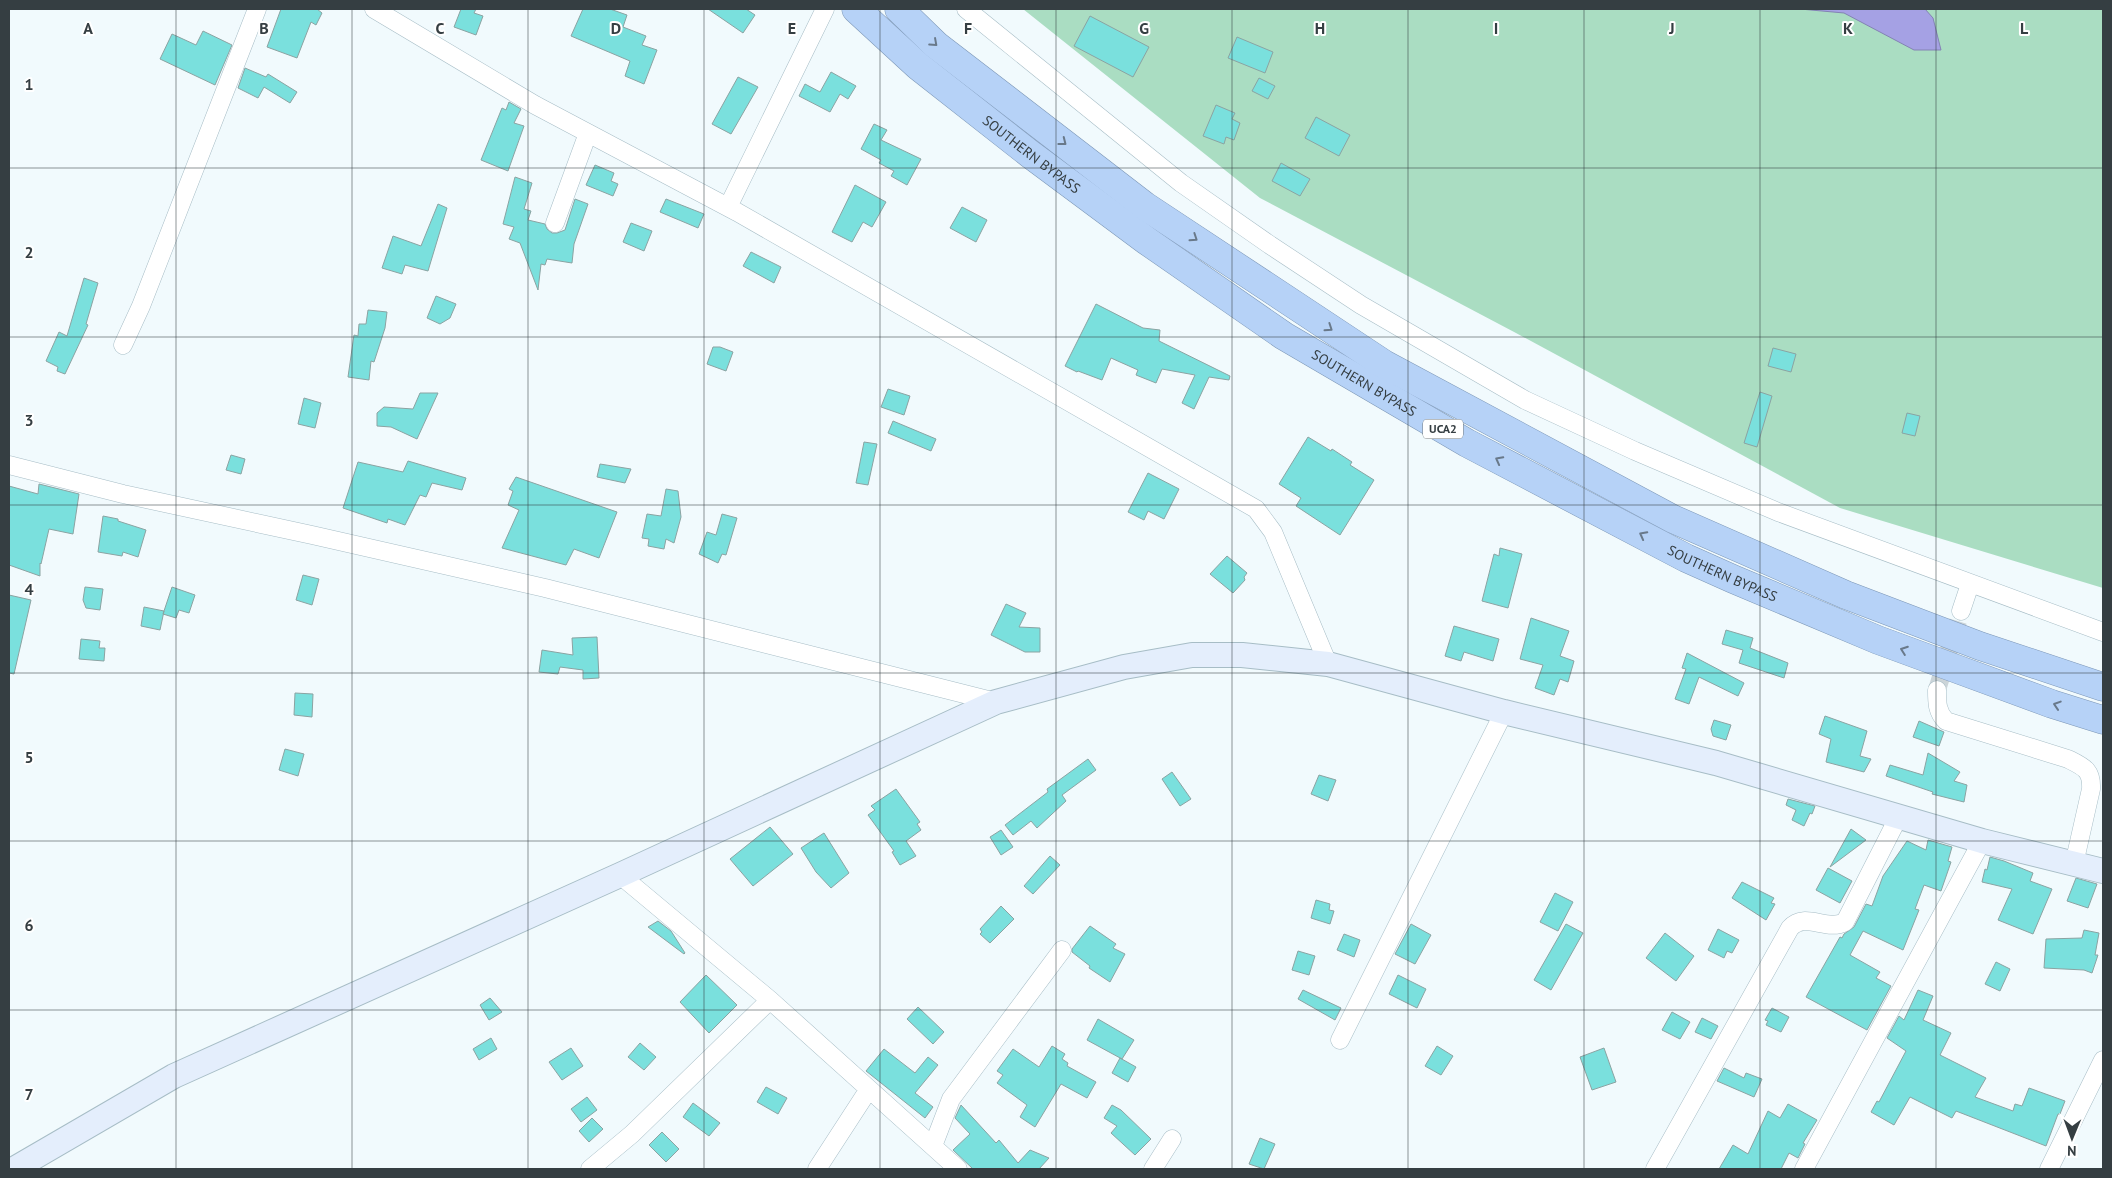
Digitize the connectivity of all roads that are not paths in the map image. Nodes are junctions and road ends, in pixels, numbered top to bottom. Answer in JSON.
{"nodes":[{"id":1,"x":257,"y":9,"type":"edge"},
{"id":2,"x":374,"y":9,"type":"edge"},
{"id":3,"x":825,"y":9,"type":"edge"},
{"id":4,"x":856,"y":9,"type":"edge"},
{"id":5,"x":899,"y":9,"type":"edge"},
{"id":6,"x":966,"y":9,"type":"edge"},
{"id":7,"x":588,"y":133,"type":"junction"},
{"id":8,"x":728,"y":207,"type":"junction"},
{"id":9,"x":555,"y":223,"type":"dead end"},
{"id":10,"x":123,"y":345,"type":"dead end"},
{"id":11,"x":9,"y":465,"type":"edge"},
{"id":12,"x":1970,"y":584,"type":"junction"},
{"id":13,"x":1961,"y":610,"type":"tunnel mouth"},
{"id":14,"x":2103,"y":632,"type":"edge"},
{"id":15,"x":1328,"y":664,"type":"junction"},
{"id":16,"x":2103,"y":687,"type":"edge"},
{"id":17,"x":1937,"y":690,"type":"tunnel mouth"},
{"id":18,"x":996,"y":702,"type":"junction"},
{"id":19,"x":1504,"y":712,"type":"junction"},
{"id":20,"x":2103,"y":720,"type":"edge"},
{"id":21,"x":1899,"y":816,"type":"junction"},
{"id":22,"x":1982,"y":841,"type":"junction"},
{"id":23,"x":2074,"y":864,"type":"junction"},
{"id":24,"x":2103,"y":871,"type":"edge"},
{"id":25,"x":620,"y":875,"type":"junction"},
{"id":26,"x":1062,"y":950,"type":"dead end"},
{"id":27,"x":770,"y":1000,"type":"junction"},
{"id":28,"x":1340,"y":1040,"type":"dead end"},
{"id":29,"x":2103,"y":1060,"type":"edge"},
{"id":30,"x":869,"y":1089,"type":"junction"},
{"id":31,"x":1172,"y":1139,"type":"dead end"},
{"id":32,"x":933,"y":1146,"type":"junction"},
{"id":33,"x":11,"y":1169,"type":"edge"},
{"id":34,"x":590,"y":1169,"type":"edge"},
{"id":35,"x":817,"y":1169,"type":"edge"},
{"id":36,"x":958,"y":1169,"type":"edge"},
{"id":37,"x":1153,"y":1169,"type":"edge"},
{"id":38,"x":1655,"y":1169,"type":"edge"},
{"id":39,"x":1804,"y":1169,"type":"edge"},
{"id":40,"x":2049,"y":1169,"type":"edge"}],
"edges":[{"from":1,"to":10,"type":"street"},
{"from":2,"to":7,"type":"street"},
{"from":3,"to":8,"type":"street"},
{"from":20,"to":4,"type":"highway","name":"SOUTHERN BYPASS","number":"UCA2","one_way":true},
{"from":5,"to":16,"type":"highway","name":"SOUTHERN BYPASS","number":"UCA2","one_way":true},
{"from":6,"to":12,"type":"street"},
{"from":7,"to":8,"type":"street"},
{"from":7,"to":9,"type":"street"},
{"from":8,"to":15,"type":"street"},
{"from":11,"to":18,"type":"street"},
{"from":12,"to":13,"type":"street"},
{"from":12,"to":14,"type":"street"},
{"from":15,"to":18,"type":"main road"},
{"from":15,"to":19,"type":"main road"},
{"from":17,"to":23,"type":"street"},
{"from":18,"to":25,"type":"main road"},
{"from":19,"to":21,"type":"main road"},
{"from":19,"to":28,"type":"street"},
{"from":21,"to":22,"type":"main road"},
{"from":21,"to":38,"type":"street"},
{"from":22,"to":23,"type":"main road"},
{"from":22,"to":39,"type":"street"},
{"from":23,"to":24,"type":"main road"},
{"from":25,"to":27,"type":"street"},
{"from":25,"to":33,"type":"main road"},
{"from":26,"to":32,"type":"street"},
{"from":27,"to":30,"type":"street"},
{"from":27,"to":34,"type":"street"},
{"from":29,"to":40,"type":"street"},
{"from":30,"to":32,"type":"street"},
{"from":30,"to":35,"type":"street"},
{"from":31,"to":37,"type":"street"},
{"from":32,"to":36,"type":"street"}]}
